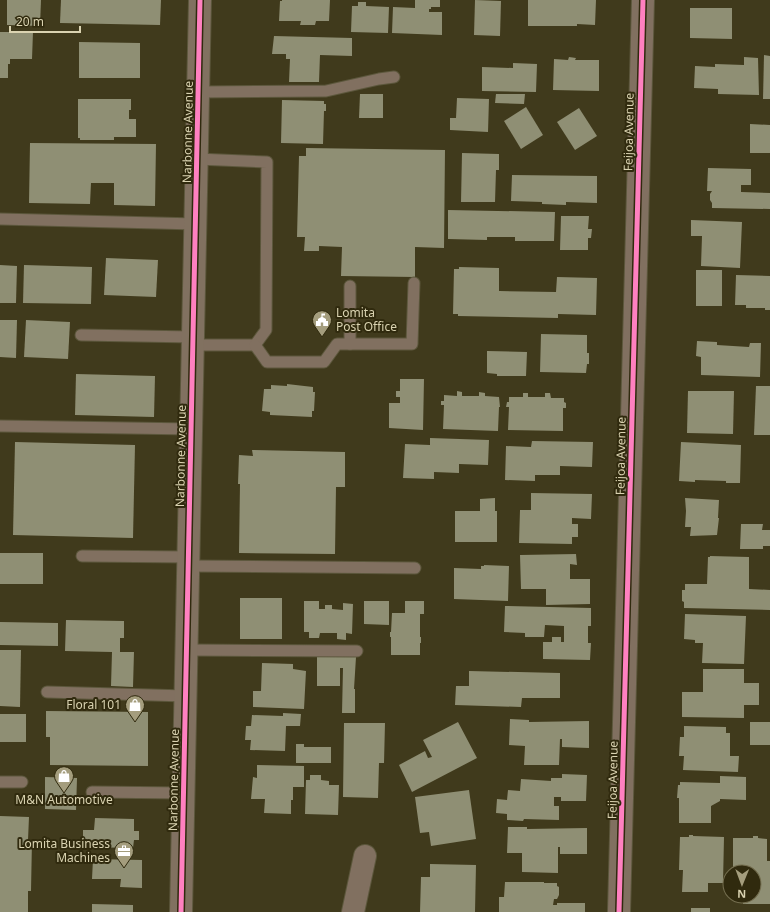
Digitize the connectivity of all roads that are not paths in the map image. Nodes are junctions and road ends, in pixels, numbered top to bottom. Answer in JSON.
{"nodes":[{"id":1,"x":200,"y":0,"type":"edge"},
{"id":2,"x":643,"y":0,"type":"edge"},
{"id":3,"x":394,"y":77,"type":"dead end"},
{"id":4,"x":198,"y":92,"type":"junction"},
{"id":5,"x":197,"y":159,"type":"junction"},
{"id":6,"x":0,"y":219,"type":"edge"},
{"id":7,"x":196,"y":224,"type":"junction"},
{"id":8,"x":414,"y":283,"type":"dead end"},
{"id":9,"x":350,"y":286,"type":"dead end"},
{"id":10,"x":80,"y":335,"type":"dead end"},
{"id":11,"x":193,"y":341,"type":"junction"},
{"id":12,"x":350,"y":344,"type":"junction"},
{"id":13,"x":255,"y":345,"type":"junction"},
{"id":14,"x":0,"y":426,"type":"edge"},
{"id":15,"x":192,"y":429,"type":"junction"},
{"id":16,"x":82,"y":556,"type":"dead end"},
{"id":17,"x":189,"y":561,"type":"junction"},
{"id":18,"x":415,"y":568,"type":"dead end"},
{"id":19,"x":187,"y":650,"type":"junction"},
{"id":20,"x":357,"y":651,"type":"dead end"},
{"id":21,"x":47,"y":692,"type":"dead end"},
{"id":22,"x":186,"y":696,"type":"junction"},
{"id":23,"x":0,"y":782,"type":"edge"},
{"id":24,"x":22,"y":782,"type":"dead end"},
{"id":25,"x":92,"y":792,"type":"dead end"},
{"id":26,"x":184,"y":793,"type":"junction"},
{"id":27,"x":365,"y":856,"type":"dead end"},
{"id":28,"x":181,"y":912,"type":"edge"},
{"id":29,"x":353,"y":912,"type":"edge"},
{"id":30,"x":619,"y":912,"type":"edge"}],
"edges":[{"from":1,"to":4,"type":"main road","name":"Narbonne Avenue"},
{"from":2,"to":30,"type":"street","name":"Feijoa Avenue"},
{"from":3,"to":4,"type":"lane"},
{"from":4,"to":5,"type":"main road","name":"Narbonne Avenue"},
{"from":5,"to":7,"type":"main road","name":"Narbonne Avenue"},
{"from":5,"to":13,"type":"lane"},
{"from":6,"to":7,"type":"lane"},
{"from":7,"to":11,"type":"main road","name":"Narbonne Avenue"},
{"from":8,"to":12,"type":"lane"},
{"from":9,"to":12,"type":"lane"},
{"from":10,"to":11,"type":"lane"},
{"from":11,"to":13,"type":"lane"},
{"from":11,"to":15,"type":"main road","name":"Narbonne Avenue"},
{"from":12,"to":13,"type":"lane"},
{"from":14,"to":15,"type":"lane"},
{"from":15,"to":17,"type":"main road","name":"Narbonne Avenue"},
{"from":16,"to":17,"type":"lane"},
{"from":17,"to":18,"type":"lane"},
{"from":17,"to":19,"type":"main road","name":"Narbonne Avenue"},
{"from":19,"to":20,"type":"lane"},
{"from":19,"to":22,"type":"main road","name":"Narbonne Avenue"},
{"from":21,"to":22,"type":"lane"},
{"from":22,"to":26,"type":"main road","name":"Narbonne Avenue"},
{"from":23,"to":24,"type":"lane"},
{"from":25,"to":26,"type":"lane"},
{"from":26,"to":28,"type":"main road","name":"Narbonne Avenue"},
{"from":27,"to":29,"type":"street"}]}
